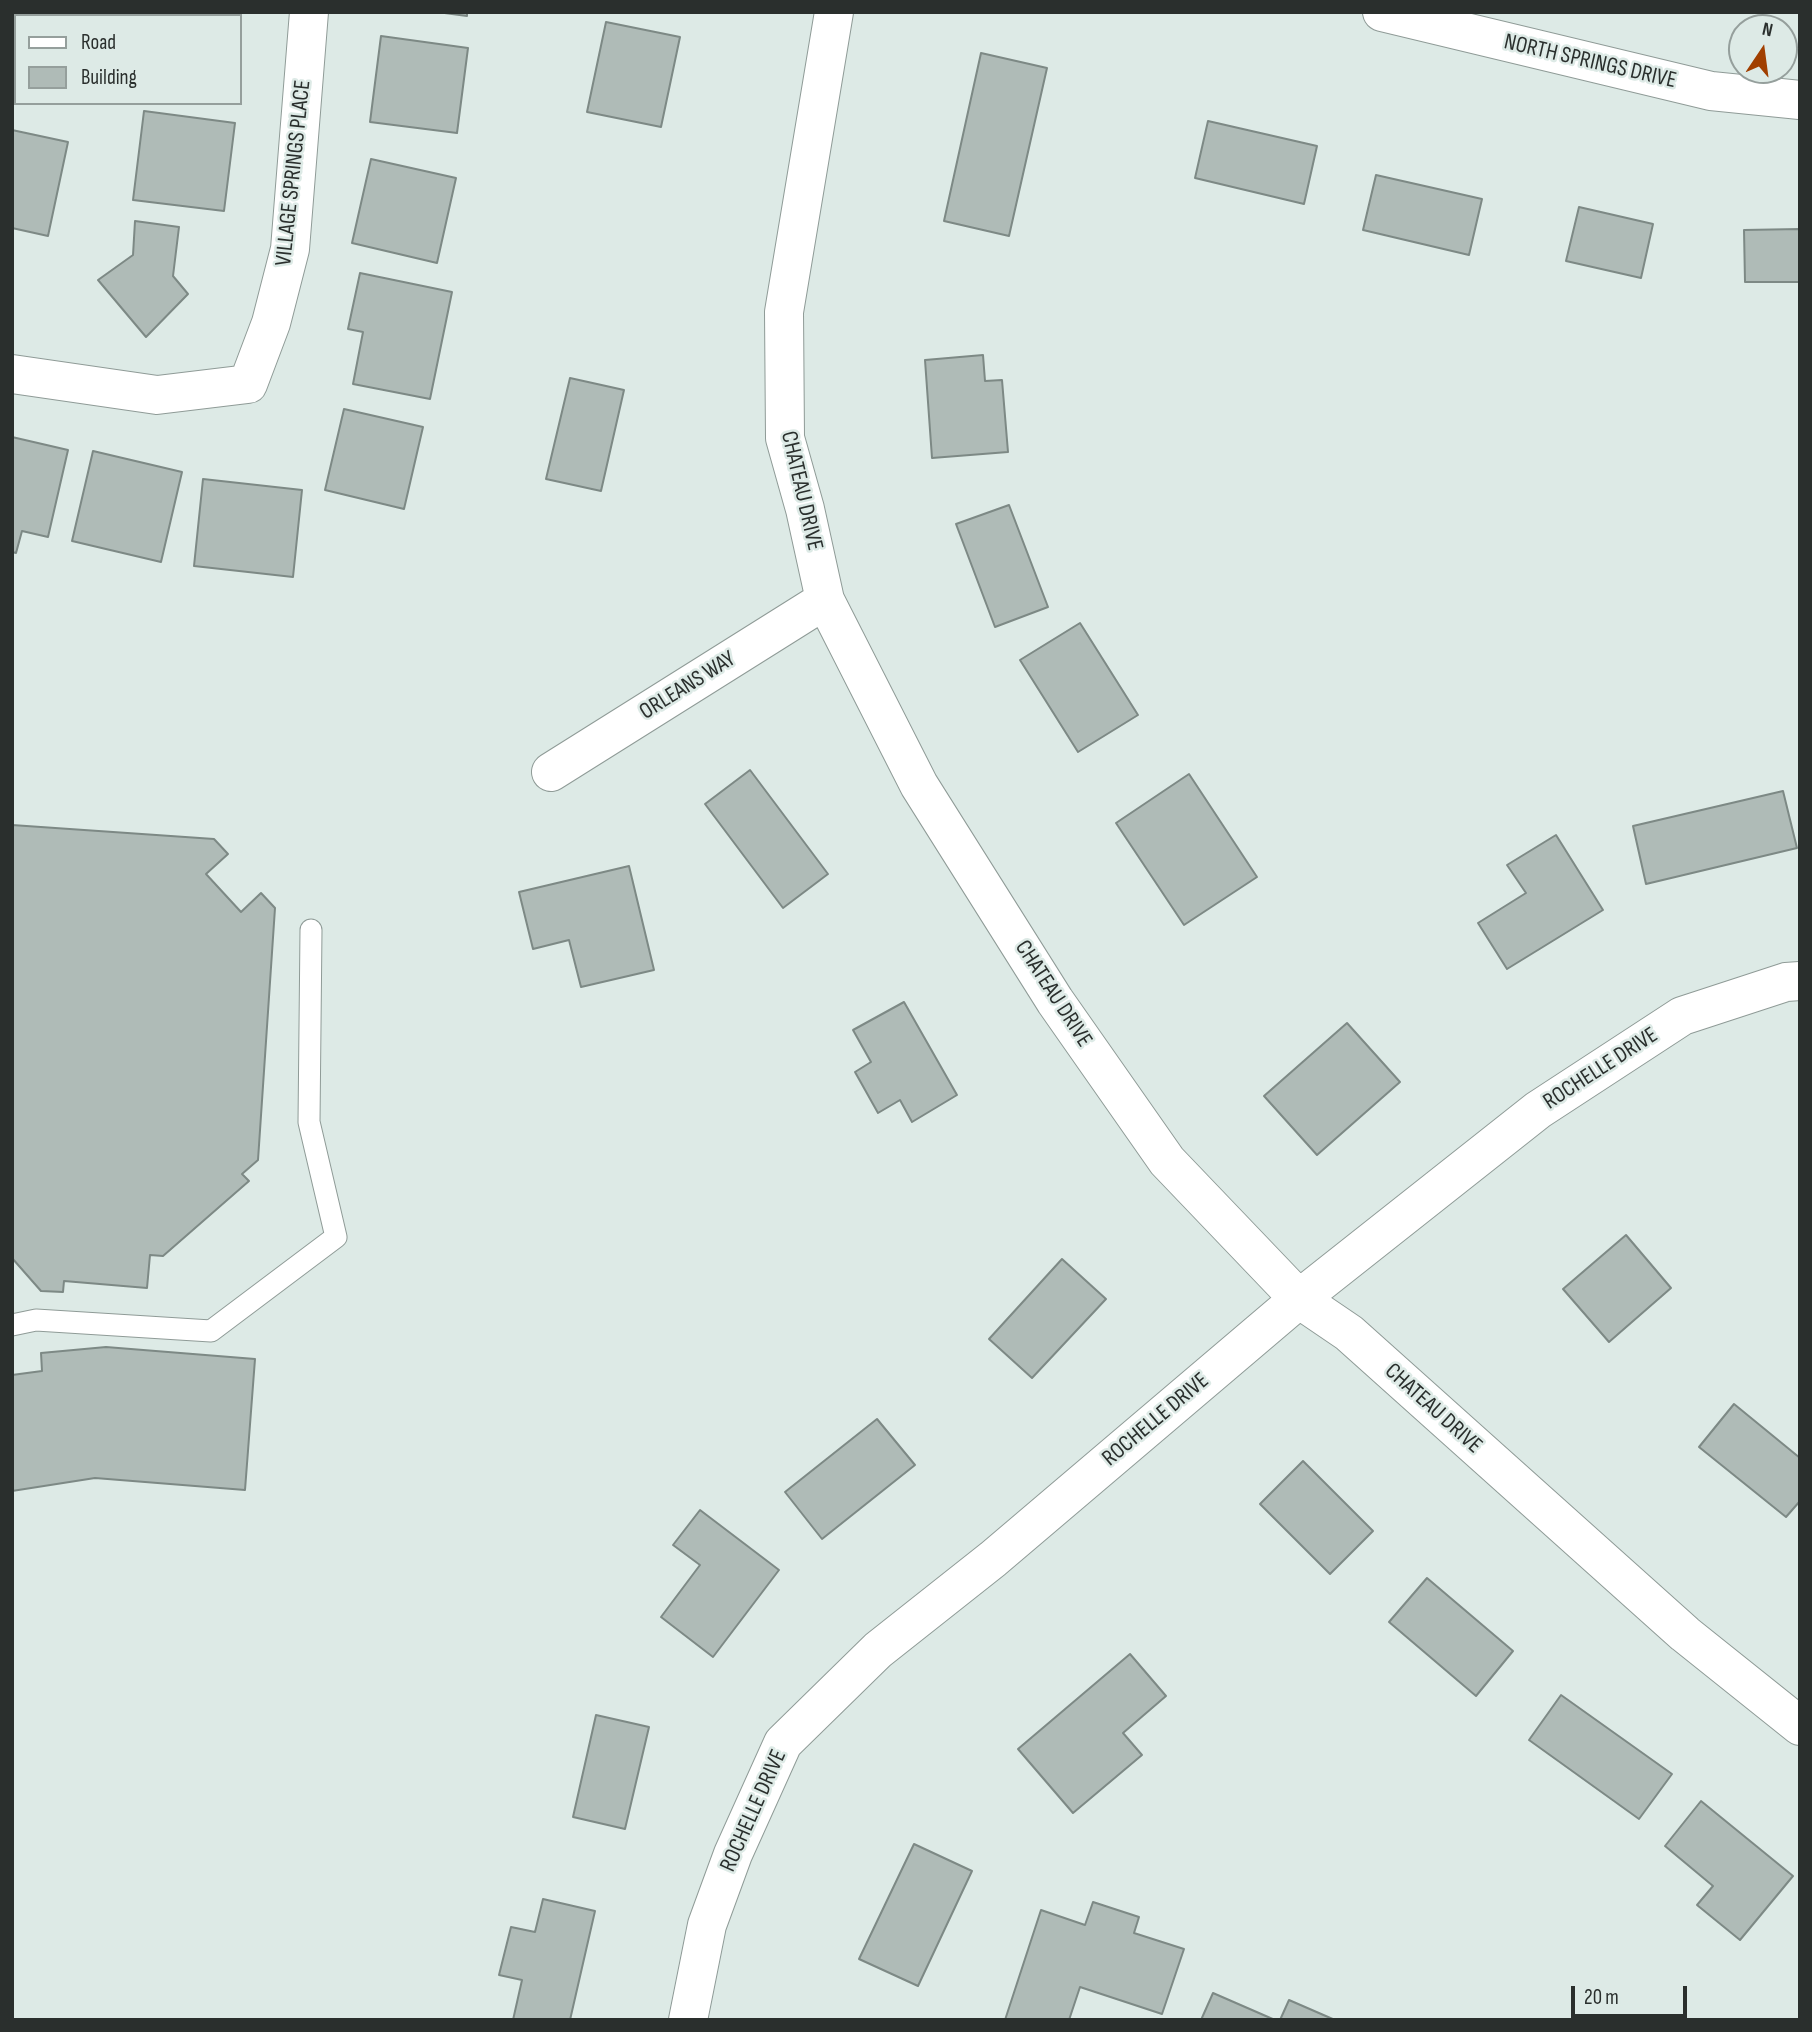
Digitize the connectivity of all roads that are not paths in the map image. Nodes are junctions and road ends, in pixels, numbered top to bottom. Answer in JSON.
{"nodes":[{"id":1,"x":309,"y":12,"type":"edge"},
{"id":2,"x":834,"y":12,"type":"edge"},
{"id":3,"x":1382,"y":12,"type":"edge"},
{"id":4,"x":1800,"y":100,"type":"edge"},
{"id":5,"x":12,"y":373,"type":"edge"},
{"id":6,"x":825,"y":600,"type":"junction"},
{"id":7,"x":551,"y":772,"type":"dead end"},
{"id":8,"x":311,"y":930,"type":"dead end"},
{"id":9,"x":1800,"y":981,"type":"edge"},
{"id":10,"x":1299,"y":1299,"type":"junction"},
{"id":11,"x":12,"y":1325,"type":"edge"},
{"id":12,"x":1800,"y":1726,"type":"edge"},
{"id":13,"x":688,"y":2020,"type":"edge"}],
"edges":[{"from":1,"to":5,"type":"street","name":"VILLAGE SPRINGS PLACE"},
{"from":2,"to":6,"type":"street","name":"CHATEAU DRIVE"},
{"from":3,"to":4,"type":"street","name":"NORTH SPRINGS DRIVE"},
{"from":6,"to":7,"type":"street","name":"ORLEANS WAY"},
{"from":6,"to":10,"type":"street","name":"CHATEAU DRIVE"},
{"from":8,"to":11,"type":"lane"},
{"from":9,"to":10,"type":"street","name":"ROCHELLE DRIVE"},
{"from":10,"to":12,"type":"street","name":"CHATEAU DRIVE"},
{"from":10,"to":13,"type":"street","name":"ROCHELLE DRIVE"}]}
